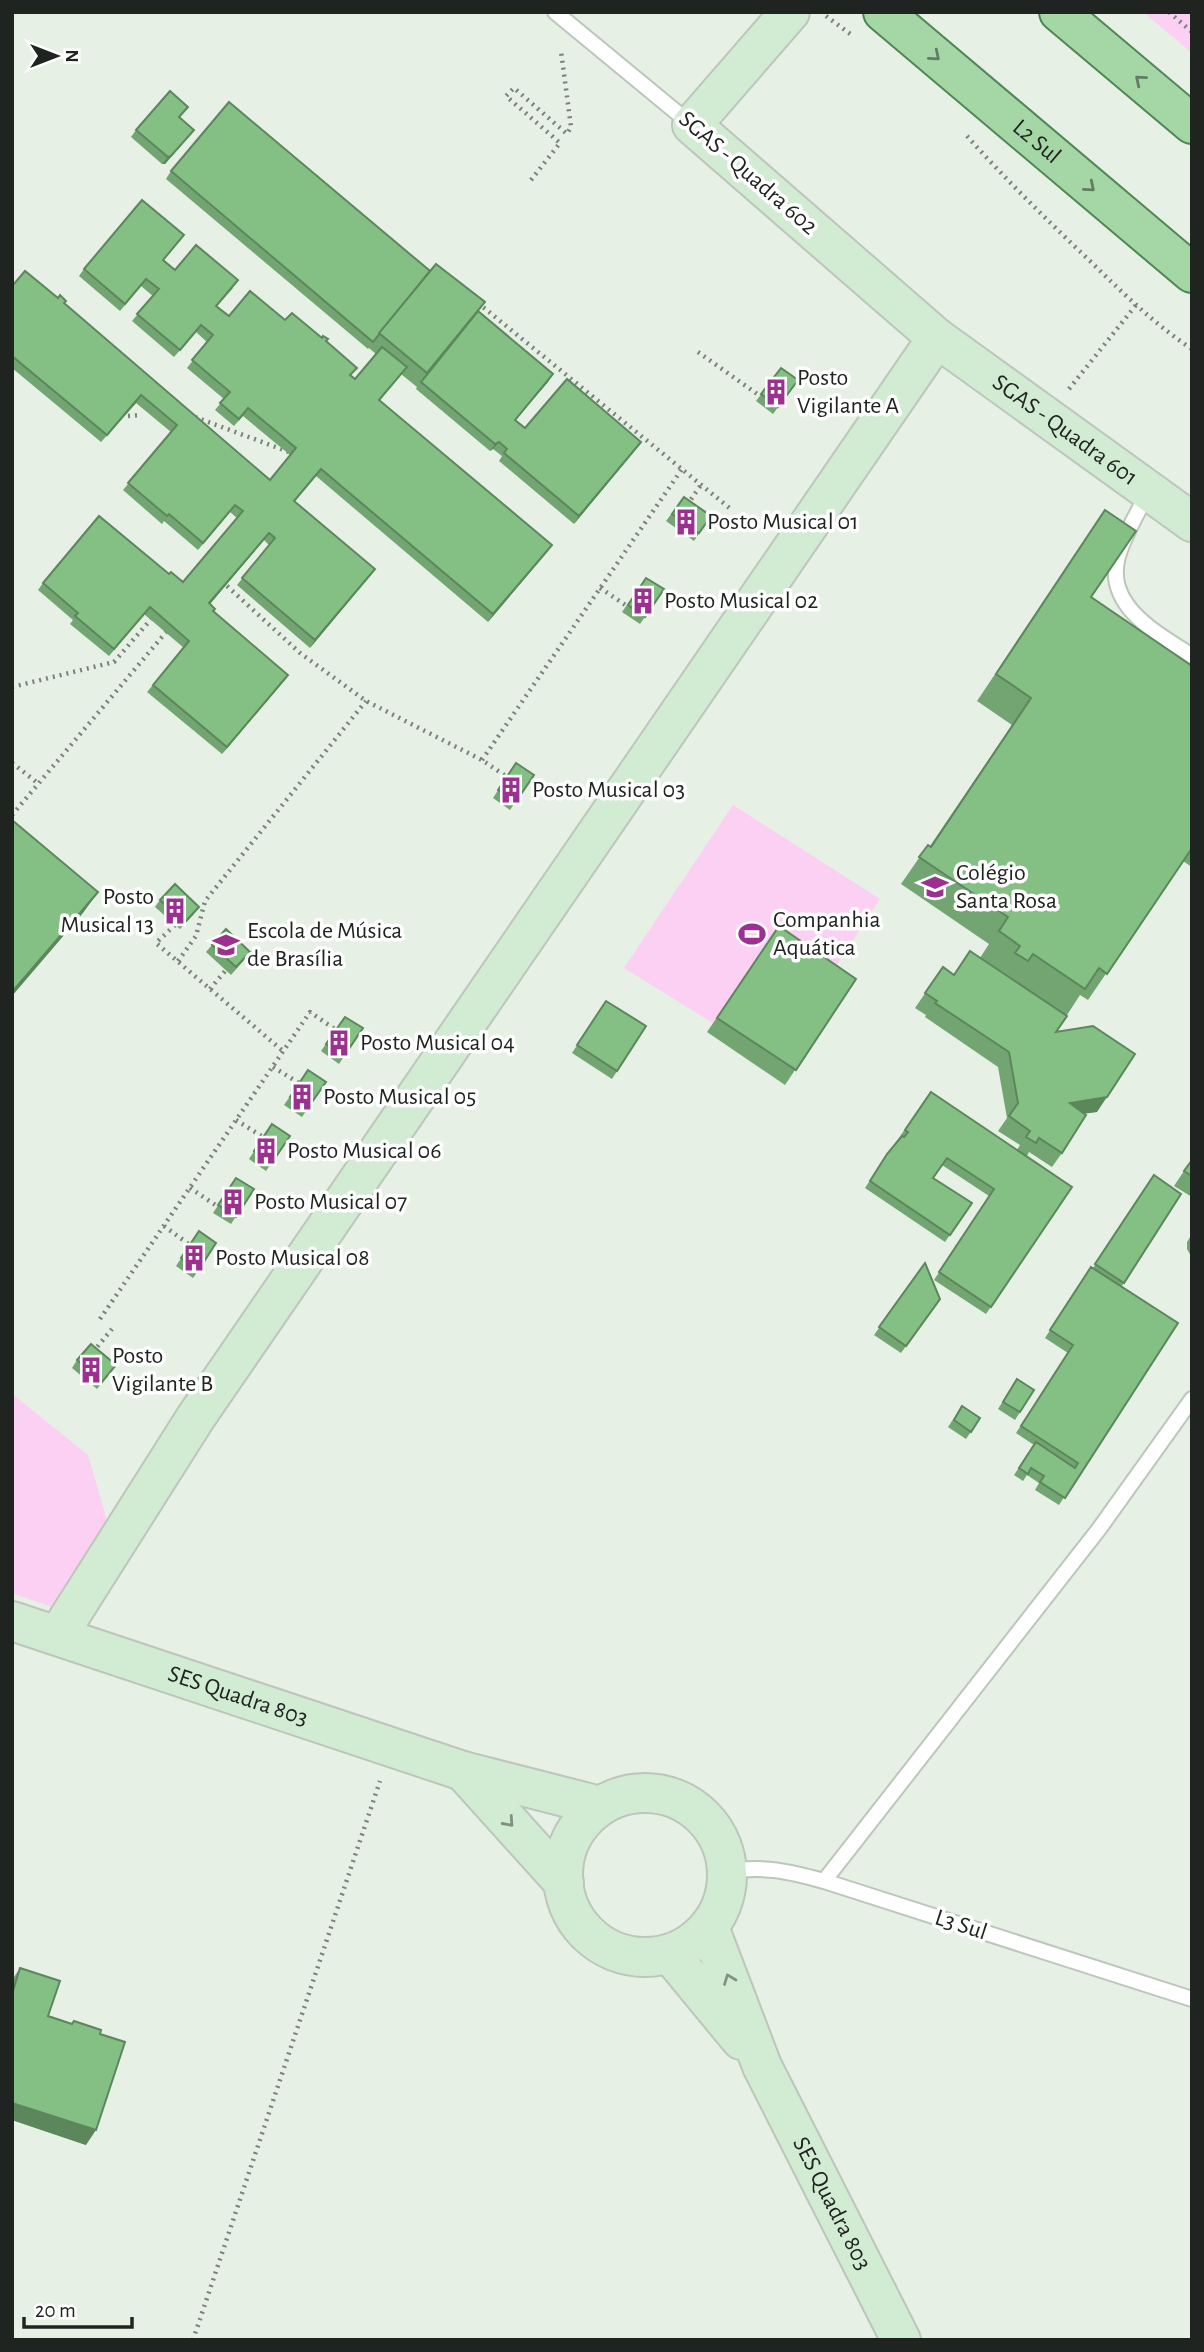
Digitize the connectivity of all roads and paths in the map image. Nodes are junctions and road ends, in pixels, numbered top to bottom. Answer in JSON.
{"nodes":[{"id":1,"x":789,"y":12,"type":"edge"},
{"id":2,"x":820,"y":12,"type":"edge"},
{"id":3,"x":1059,"y":12,"type":"edge"},
{"id":4,"x":1169,"y":12,"type":"edge"},
{"id":5,"x":556,"y":13,"type":"edge"},
{"id":6,"x":872,"y":27,"type":"edge"},
{"id":7,"x":1192,"y":32,"type":"edge"},
{"id":8,"x":1192,"y":124,"type":"edge"},
{"id":9,"x":692,"y":125,"type":"junction"},
{"id":10,"x":966,"y":135,"type":"dead end"},
{"id":11,"x":531,"y":180,"type":"dead end"},
{"id":12,"x":1192,"y":273,"type":"edge"},
{"id":13,"x":468,"y":295,"type":"edge"},
{"id":14,"x":1136,"y":305,"type":"junction"},
{"id":15,"x":937,"y":338,"type":"junction"},
{"id":16,"x":1192,"y":349,"type":"edge"},
{"id":17,"x":698,"y":352,"type":"dead end"},
{"id":18,"x":760,"y":396,"type":"edge"},
{"id":19,"x":128,"y":415,"type":"edge"},
{"id":20,"x":140,"y":415,"type":"dead end"},
{"id":21,"x":1047,"y":417,"type":"junction"},
{"id":22,"x":204,"y":430,"type":"edge"},
{"id":23,"x":290,"y":452,"type":"edge"},
{"id":24,"x":681,"y":469,"type":"junction"},
{"id":25,"x":701,"y":485,"type":"junction"},
{"id":26,"x":1149,"y":491,"type":"junction"},
{"id":27,"x":685,"y":508,"type":"edge"},
{"id":28,"x":732,"y":510,"type":"dead end"},
{"id":29,"x":1192,"y":522,"type":"edge"},
{"id":30,"x":227,"y":586,"type":"edge"},
{"id":31,"x":600,"y":588,"type":"junction"},
{"id":32,"x":627,"y":606,"type":"edge"},
{"id":33,"x":152,"y":618,"type":"edge"},
{"id":34,"x":167,"y":631,"type":"edge"},
{"id":35,"x":1192,"y":656,"type":"edge"},
{"id":36,"x":12,"y":687,"type":"edge"},
{"id":37,"x":366,"y":701,"type":"junction"},
{"id":38,"x":482,"y":760,"type":"junction"},
{"id":39,"x":12,"y":763,"type":"edge"},
{"id":40,"x":507,"y":777,"type":"edge"},
{"id":41,"x":39,"y":784,"type":"junction"},
{"id":42,"x":12,"y":815,"type":"edge"},
{"id":43,"x":174,"y":925,"type":"edge"},
{"id":44,"x":177,"y":961,"type":"junction"},
{"id":45,"x":226,"y":970,"type":"edge"},
{"id":46,"x":209,"y":989,"type":"junction"},
{"id":47,"x":336,"y":1030,"type":"edge"},
{"id":48,"x":283,"y":1051,"type":"junction"},
{"id":49,"x":273,"y":1066,"type":"junction"},
{"id":50,"x":299,"y":1083,"type":"edge"},
{"id":51,"x":236,"y":1120,"type":"junction"},
{"id":52,"x":263,"y":1137,"type":"edge"},
{"id":53,"x":190,"y":1188,"type":"junction"},
{"id":54,"x":217,"y":1206,"type":"edge"},
{"id":55,"x":164,"y":1226,"type":"junction"},
{"id":56,"x":190,"y":1245,"type":"edge"},
{"id":57,"x":100,"y":1319,"type":"dead end"},
{"id":58,"x":112,"y":1329,"type":"dead end"},
{"id":59,"x":91,"y":1356,"type":"edge"},
{"id":60,"x":1192,"y":1399,"type":"edge"},
{"id":61,"x":12,"y":1621,"type":"edge"},
{"id":62,"x":58,"y":1635,"type":"junction"},
{"id":63,"x":392,"y":1747,"type":"junction"},
{"id":64,"x":463,"y":1771,"type":"junction"},
{"id":65,"x":600,"y":1806,"type":"junction"},
{"id":66,"x":727,"y":1871,"type":"junction"},
{"id":67,"x":824,"y":1881,"type":"junction"},
{"id":68,"x":564,"y":1883,"type":"junction"},
{"id":69,"x":709,"y":1927,"type":"junction"},
{"id":70,"x":670,"y":1954,"type":"junction"},
{"id":71,"x":1192,"y":1999,"type":"edge"},
{"id":72,"x":762,"y":2066,"type":"junction"},
{"id":73,"x":193,"y":2340,"type":"edge"},
{"id":74,"x":901,"y":2340,"type":"edge"}],
"edges":[{"from":1,"to":9,"type":"street"},
{"from":2,"to":6,"type":"path"},
{"from":8,"to":3,"type":"main road","one_way":true},
{"from":4,"to":7,"type":"path"},
{"from":5,"to":9,"type":"lane","name":"SGAS - Quadra 602"},
{"from":5,"to":11,"type":"path"},
{"from":6,"to":12,"type":"main road","name":"L2 Sul","one_way":true},
{"from":9,"to":15,"type":"street","name":"SGAS - Quadra 602"},
{"from":10,"to":14,"type":"path"},
{"from":13,"to":24,"type":"path"},
{"from":14,"to":16,"type":"path"},
{"from":14,"to":21,"type":"path"},
{"from":15,"to":21,"type":"street","name":"SGAS - Quadra 601"},
{"from":15,"to":62,"type":"street"},
{"from":17,"to":18,"type":"path"},
{"from":19,"to":20,"type":"path"},
{"from":21,"to":26,"type":"street","name":"SGAS - Quadra 601"},
{"from":22,"to":23,"type":"path"},
{"from":24,"to":25,"type":"path"},
{"from":24,"to":31,"type":"path"},
{"from":25,"to":27,"type":"path"},
{"from":25,"to":28,"type":"path"},
{"from":26,"to":29,"type":"street","name":"SGAS - Quadra 601"},
{"from":26,"to":35,"type":"lane"},
{"from":30,"to":37,"type":"path"},
{"from":31,"to":32,"type":"path"},
{"from":31,"to":38,"type":"path"},
{"from":33,"to":36,"type":"path"},
{"from":34,"to":41,"type":"path"},
{"from":37,"to":38,"type":"path"},
{"from":37,"to":44,"type":"path"},
{"from":38,"to":40,"type":"path"},
{"from":39,"to":41,"type":"path"},
{"from":41,"to":42,"type":"path"},
{"from":43,"to":44,"type":"path"},
{"from":44,"to":46,"type":"path"},
{"from":45,"to":46,"type":"path"},
{"from":46,"to":48,"type":"path"},
{"from":47,"to":48,"type":"path"},
{"from":48,"to":49,"type":"path"},
{"from":49,"to":50,"type":"path"},
{"from":49,"to":51,"type":"path"},
{"from":51,"to":52,"type":"path"},
{"from":51,"to":53,"type":"path"},
{"from":53,"to":54,"type":"path"},
{"from":53,"to":55,"type":"path"},
{"from":55,"to":56,"type":"path"},
{"from":55,"to":57,"type":"path"},
{"from":58,"to":59,"type":"path"},
{"from":60,"to":67,"type":"lane"},
{"from":61,"to":62,"type":"street","name":"SES Quadra 803"},
{"from":62,"to":63,"type":"street","name":"SES Quadra 803"},
{"from":63,"to":64,"type":"street","name":"SES Quadra 803"},
{"from":63,"to":73,"type":"path"},
{"from":64,"to":65,"type":"street","name":"SES Quadra 803"},
{"from":64,"to":68,"type":"street","name":"SES Quadra 803","one_way":true},
{"from":65,"to":66,"type":"street"},
{"from":65,"to":68,"type":"street"},
{"from":66,"to":67,"type":"lane","name":"L3 Sul"},
{"from":66,"to":69,"type":"street"},
{"from":67,"to":71,"type":"lane","name":"L3 Sul"},
{"from":68,"to":70,"type":"street"},
{"from":69,"to":70,"type":"street"},
{"from":72,"to":69,"type":"street","name":"SES Quadra 803","one_way":true},
{"from":70,"to":72,"type":"street","name":"SES Quadra 803"},
{"from":72,"to":74,"type":"street","name":"SES Quadra 803"}]}
